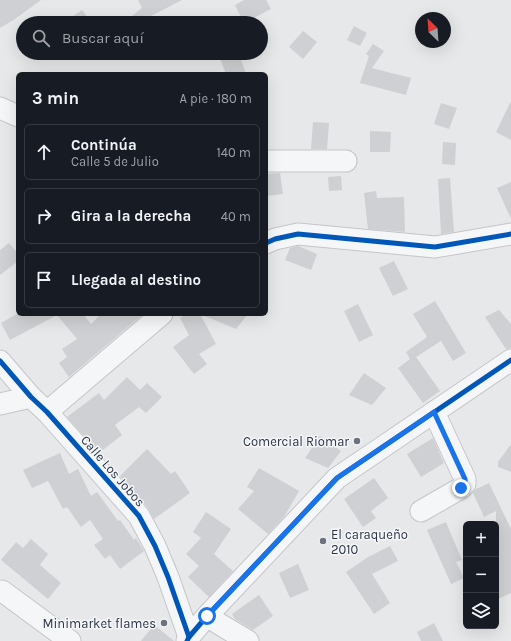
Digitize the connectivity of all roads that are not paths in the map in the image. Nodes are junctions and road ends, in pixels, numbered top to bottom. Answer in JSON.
{"nodes":[{"id":1,"x":0,"y":108,"type":"edge"},
{"id":2,"x":16,"y":115,"type":"edge"},
{"id":3,"x":268,"y":161,"type":"edge"},
{"id":4,"x":346,"y":161,"type":"dead end"},
{"id":5,"x":511,"y":234,"type":"edge"},
{"id":6,"x":268,"y":242,"type":"edge"},
{"id":7,"x":160,"y":316,"type":"edge"},
{"id":8,"x":0,"y":361,"type":"edge"},
{"id":9,"x":508,"y":368,"type":"edge"},
{"id":10,"x":31,"y":397,"type":"junction"},
{"id":11,"x":0,"y":404,"type":"edge"},
{"id":12,"x":47,"y":412,"type":"junction"},
{"id":13,"x":434,"y":412,"type":"junction"},
{"id":14,"x":421,"y":511,"type":"dead end"},
{"id":15,"x":2,"y":591,"type":"dead end"},
{"id":16,"x":207,"y":616,"type":"junction"},
{"id":17,"x":188,"y":639,"type":"edge"},
{"id":18,"x":70,"y":641,"type":"edge"},
{"id":19,"x":248,"y":641,"type":"edge"}],
"edges":[{"from":1,"to":2,"type":"street"},
{"from":3,"to":4,"type":"street"},
{"from":5,"to":6,"type":"street"},
{"from":7,"to":12,"type":"street"},
{"from":8,"to":10,"type":"street","name":"Calle Los Jobos"},
{"from":9,"to":13,"type":"street"},
{"from":10,"to":11,"type":"street"},
{"from":10,"to":12,"type":"street","name":"Calle Los Jobos"},
{"from":12,"to":17,"type":"street","name":"Calle Los Jobos"},
{"from":13,"to":14,"type":"street"},
{"from":13,"to":16,"type":"street"},
{"from":15,"to":18,"type":"street"},
{"from":16,"to":17,"type":"street"},
{"from":16,"to":19,"type":"street"}]}
